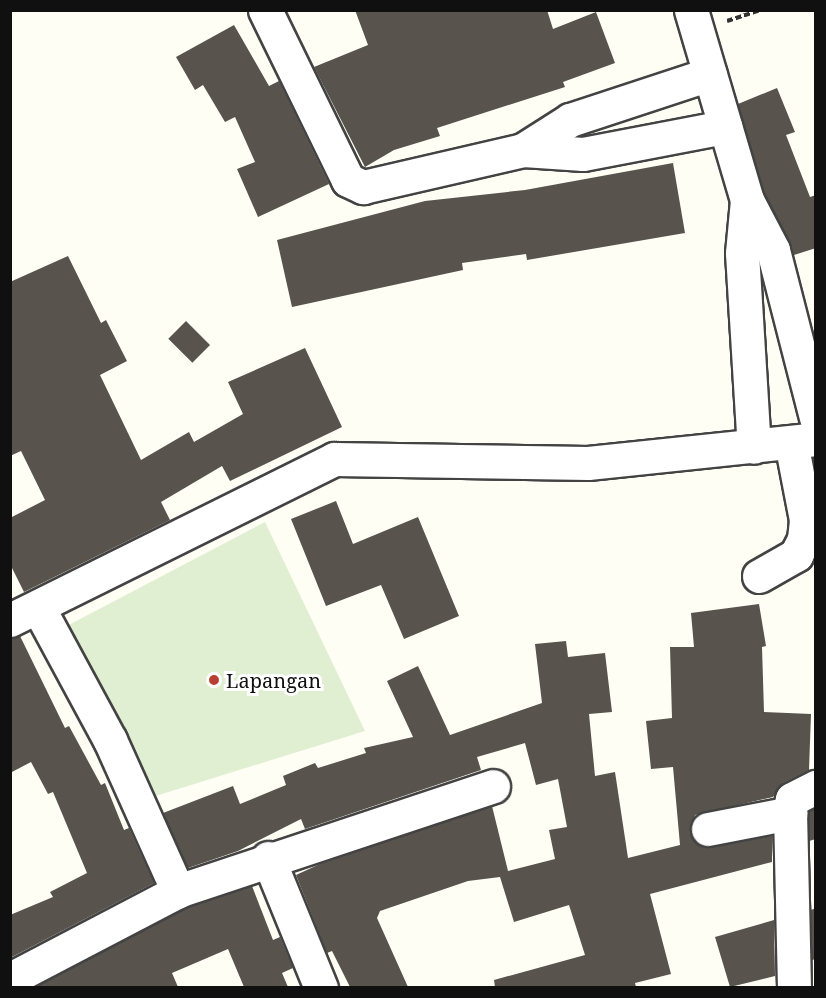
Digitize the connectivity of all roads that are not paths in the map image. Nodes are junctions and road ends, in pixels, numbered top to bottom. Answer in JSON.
{"nodes":[{"id":1,"x":691,"y":10,"type":"edge"},
{"id":2,"x":272,"y":13,"type":"edge"},
{"id":3,"x":710,"y":74,"type":"junction"},
{"id":4,"x":657,"y":91,"type":"junction"},
{"id":5,"x":725,"y":128,"type":"junction"},
{"id":6,"x":671,"y":136,"type":"junction"},
{"id":7,"x":523,"y":150,"type":"junction"},
{"id":8,"x":747,"y":200,"type":"junction"},
{"id":9,"x":816,"y":418,"type":"edge"},
{"id":10,"x":803,"y":441,"type":"edge"},
{"id":11,"x":754,"y":447,"type":"junction"},
{"id":12,"x":759,"y":576,"type":"dead end"},
{"id":13,"x":20,"y":609,"type":"edge"},
{"id":14,"x":493,"y":786,"type":"dead end"},
{"id":15,"x":816,"y":787,"type":"edge"},
{"id":16,"x":790,"y":813,"type":"junction"},
{"id":17,"x":708,"y":829,"type":"dead end"},
{"id":18,"x":268,"y":858,"type":"junction"},
{"id":19,"x":178,"y":891,"type":"junction"},
{"id":20,"x":10,"y":979,"type":"edge"},
{"id":21,"x":321,"y":987,"type":"edge"},
{"id":22,"x":794,"y":987,"type":"edge"}],
"edges":[{"from":1,"to":3,"type":"street"},
{"from":2,"to":7,"type":"street"},
{"from":3,"to":4,"type":"street"},
{"from":3,"to":5,"type":"street"},
{"from":4,"to":6,"type":"street"},
{"from":4,"to":7,"type":"street"},
{"from":5,"to":6,"type":"street"},
{"from":5,"to":8,"type":"street"},
{"from":6,"to":7,"type":"street"},
{"from":8,"to":9,"type":"street"},
{"from":8,"to":11,"type":"street"},
{"from":10,"to":11,"type":"street"},
{"from":10,"to":12,"type":"street"},
{"from":11,"to":13,"type":"street"},
{"from":13,"to":19,"type":"street"},
{"from":14,"to":18,"type":"street"},
{"from":15,"to":16,"type":"street"},
{"from":16,"to":17,"type":"street"},
{"from":16,"to":22,"type":"street"},
{"from":18,"to":19,"type":"street"},
{"from":18,"to":21,"type":"street"},
{"from":19,"to":20,"type":"street"}]}
